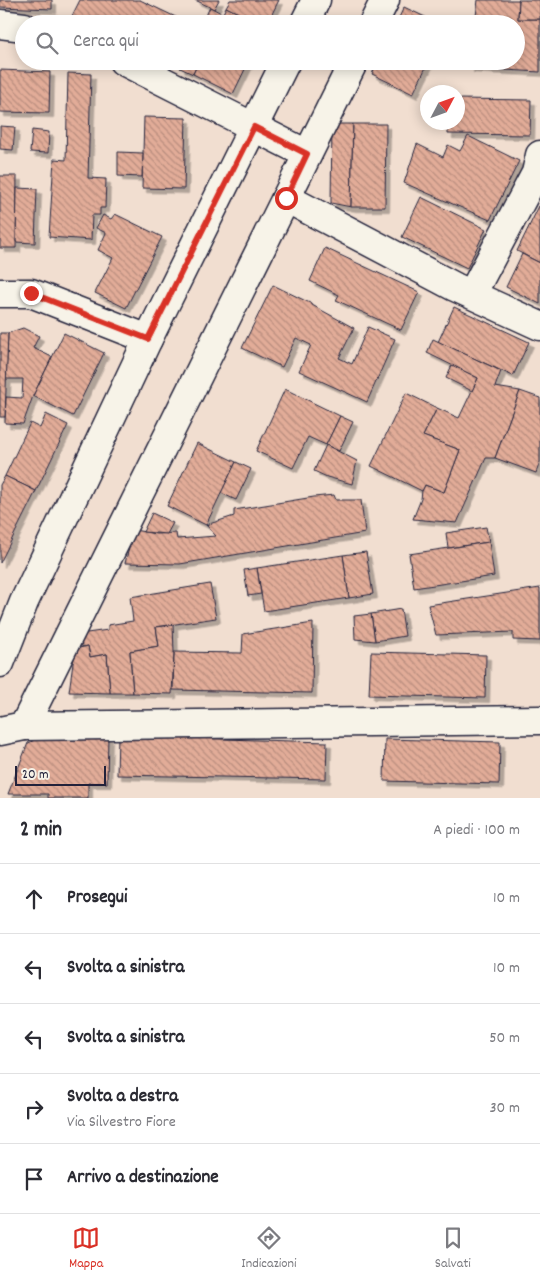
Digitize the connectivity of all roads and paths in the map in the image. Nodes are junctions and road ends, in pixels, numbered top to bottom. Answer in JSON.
{"nodes":[{"id":1,"x":316,"y":0,"type":"edge"},
{"id":2,"x":385,"y":0,"type":"edge"},
{"id":3,"x":308,"y":15,"type":"edge"},
{"id":4,"x":378,"y":15,"type":"edge"},
{"id":5,"x":0,"y":24,"type":"edge"},
{"id":6,"x":15,"y":26,"type":"edge"},
{"id":7,"x":141,"y":70,"type":"edge"},
{"id":8,"x":282,"y":70,"type":"edge"},
{"id":9,"x":349,"y":70,"type":"edge"},
{"id":10,"x":254,"y":127,"type":"junction"},
{"id":11,"x":307,"y":154,"type":"junction"},
{"id":12,"x":540,"y":154,"type":"edge"},
{"id":13,"x":286,"y":198,"type":"junction"},
{"id":14,"x":0,"y":293,"type":"edge"},
{"id":15,"x":472,"y":294,"type":"junction"},
{"id":16,"x":540,"y":326,"type":"edge"},
{"id":17,"x":148,"y":339,"type":"junction"},
{"id":18,"x":0,"y":663,"type":"edge"},
{"id":19,"x":540,"y":720,"type":"edge"},
{"id":20,"x":12,"y":729,"type":"edge"}],
"edges":[{"from":1,"to":3,"type":"street"},
{"from":2,"to":4,"type":"street"},
{"from":5,"to":6,"type":"street"},
{"from":7,"to":10,"type":"street"},
{"from":8,"to":10,"type":"street"},
{"from":9,"to":11,"type":"street"},
{"from":10,"to":11,"type":"street"},
{"from":10,"to":17,"type":"street"},
{"from":11,"to":13,"type":"street"},
{"from":12,"to":15,"type":"street"},
{"from":13,"to":15,"type":"street"},
{"from":13,"to":20,"type":"street"},
{"from":14,"to":17,"type":"street"},
{"from":15,"to":16,"type":"street"},
{"from":17,"to":18,"type":"street"},
{"from":19,"to":20,"type":"street"}]}
